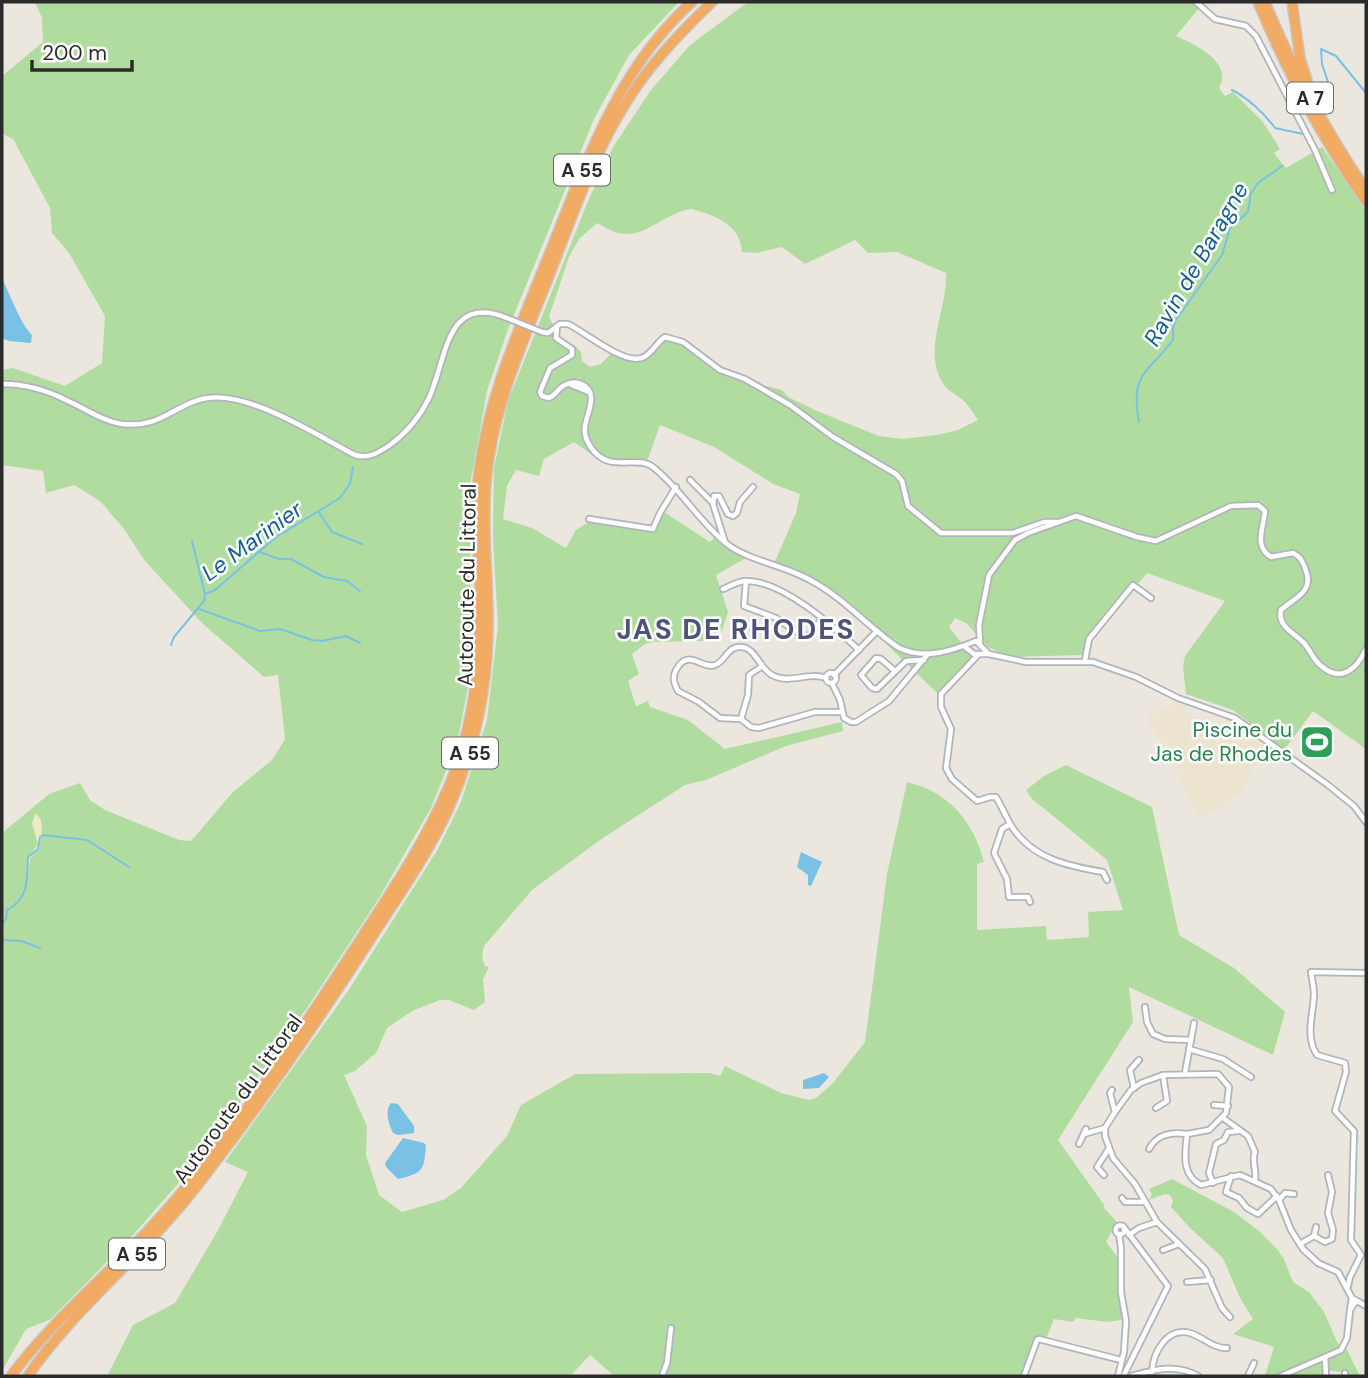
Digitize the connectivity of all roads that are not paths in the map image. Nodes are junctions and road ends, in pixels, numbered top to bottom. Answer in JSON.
{"nodes":[{"id":1,"x":692,"y":2,"type":"edge"},
{"id":2,"x":698,"y":2,"type":"edge"},
{"id":3,"x":712,"y":2,"type":"edge"},
{"id":4,"x":718,"y":2,"type":"edge"},
{"id":5,"x":1196,"y":2,"type":"edge"},
{"id":6,"x":1251,"y":2,"type":"edge"},
{"id":7,"x":1258,"y":2,"type":"edge"},
{"id":8,"x":1265,"y":2,"type":"edge"},
{"id":9,"x":1292,"y":2,"type":"edge"},
{"id":10,"x":701,"y":13,"type":"junction"},
{"id":11,"x":677,"y":18,"type":"junction"},
{"id":12,"x":1287,"y":68,"type":"junction"},
{"id":13,"x":1366,"y":187,"type":"edge"},
{"id":14,"x":1332,"y":190,"type":"dead end"},
{"id":15,"x":1366,"y":201,"type":"edge"},
{"id":16,"x":557,"y":326,"type":"junction"},
{"id":17,"x":2,"y":384,"type":"edge"},
{"id":18,"x":690,"y":480,"type":"dead end"},
{"id":19,"x":753,"y":487,"type":"dead end"},
{"id":20,"x":676,"y":488,"type":"junction"},
{"id":21,"x":713,"y":504,"type":"junction"},
{"id":22,"x":589,"y":519,"type":"dead end"},
{"id":23,"x":1043,"y":524,"type":"junction"},
{"id":24,"x":726,"y":542,"type":"junction"},
{"id":25,"x":746,"y":581,"type":"junction"},
{"id":26,"x":723,"y":589,"type":"dead end"},
{"id":27,"x":1151,"y":598,"type":"dead end"},
{"id":28,"x":822,"y":619,"type":"junction"},
{"id":29,"x":877,"y":631,"type":"junction"},
{"id":30,"x":975,"y":648,"type":"junction"},
{"id":31,"x":1366,"y":649,"type":"edge"},
{"id":32,"x":859,"y":650,"type":"junction"},
{"id":33,"x":928,"y":654,"type":"junction"},
{"id":34,"x":925,"y":660,"type":"junction"},
{"id":35,"x":1085,"y":660,"type":"junction"},
{"id":36,"x":761,"y":667,"type":"junction"},
{"id":37,"x":895,"y":671,"type":"junction"},
{"id":38,"x":834,"y":675,"type":"junction"},
{"id":39,"x":826,"y":678,"type":"junction"},
{"id":40,"x":832,"y":683,"type":"junction"},
{"id":41,"x":842,"y":712,"type":"junction"},
{"id":42,"x":741,"y":719,"type":"junction"},
{"id":43,"x":1366,"y":822,"type":"edge"},
{"id":44,"x":1010,"y":824,"type":"junction"},
{"id":45,"x":1107,"y":880,"type":"dead end"},
{"id":46,"x":1030,"y":902,"type":"dead end"},
{"id":47,"x":1366,"y":973,"type":"edge"},
{"id":48,"x":1145,"y":1007,"type":"dead end"},
{"id":49,"x":1194,"y":1023,"type":"dead end"},
{"id":50,"x":1191,"y":1040,"type":"junction"},
{"id":51,"x":1189,"y":1049,"type":"junction"},
{"id":52,"x":1139,"y":1060,"type":"dead end"},
{"id":53,"x":1185,"y":1073,"type":"junction"},
{"id":54,"x":1163,"y":1075,"type":"junction"},
{"id":55,"x":1251,"y":1077,"type":"dead end"},
{"id":56,"x":1134,"y":1088,"type":"junction"},
{"id":57,"x":1106,"y":1098,"type":"dead end"},
{"id":58,"x":1214,"y":1105,"type":"dead end"},
{"id":59,"x":1228,"y":1106,"type":"junction"},
{"id":60,"x":1156,"y":1108,"type":"dead end"},
{"id":61,"x":1115,"y":1111,"type":"junction"},
{"id":62,"x":1223,"y":1118,"type":"junction"},
{"id":63,"x":1105,"y":1128,"type":"junction"},
{"id":64,"x":1240,"y":1131,"type":"junction"},
{"id":65,"x":1186,"y":1134,"type":"junction"},
{"id":66,"x":1079,"y":1144,"type":"dead end"},
{"id":67,"x":1108,"y":1149,"type":"junction"},
{"id":68,"x":1149,"y":1149,"type":"dead end"},
{"id":69,"x":1104,"y":1175,"type":"dead end"},
{"id":70,"x":1328,"y":1175,"type":"dead end"},
{"id":71,"x":1231,"y":1176,"type":"junction"},
{"id":72,"x":1255,"y":1181,"type":"junction"},
{"id":73,"x":1213,"y":1183,"type":"junction"},
{"id":74,"x":1294,"y":1194,"type":"dead end"},
{"id":75,"x":1278,"y":1198,"type":"junction"},
{"id":76,"x":1125,"y":1202,"type":"dead end"},
{"id":77,"x":1145,"y":1202,"type":"junction"},
{"id":78,"x":1157,"y":1222,"type":"junction"},
{"id":79,"x":1316,"y":1227,"type":"dead end"},
{"id":80,"x":1129,"y":1235,"type":"junction"},
{"id":81,"x":1314,"y":1236,"type":"junction"},
{"id":82,"x":1179,"y":1244,"type":"junction"},
{"id":83,"x":1300,"y":1244,"type":"junction"},
{"id":84,"x":1163,"y":1251,"type":"dead end"},
{"id":85,"x":1211,"y":1279,"type":"junction"},
{"id":86,"x":1187,"y":1282,"type":"dead end"},
{"id":87,"x":1346,"y":1285,"type":"junction"},
{"id":88,"x":1354,"y":1300,"type":"junction"},
{"id":89,"x":1366,"y":1306,"type":"edge"},
{"id":90,"x":1230,"y":1317,"type":"dead end"},
{"id":91,"x":671,"y":1328,"type":"dead end"},
{"id":92,"x":1227,"y":1348,"type":"dead end"},
{"id":93,"x":1325,"y":1357,"type":"junction"},
{"id":94,"x":1121,"y":1360,"type":"junction"},
{"id":95,"x":1254,"y":1363,"type":"dead end"},
{"id":96,"x":1176,"y":1368,"type":"junction"},
{"id":97,"x":1161,"y":1370,"type":"junction"},
{"id":98,"x":1152,"y":1372,"type":"junction"},
{"id":99,"x":1126,"y":1374,"type":"edge"},
{"id":100,"x":11,"y":1376,"type":"edge"},
{"id":101,"x":28,"y":1376,"type":"edge"},
{"id":102,"x":663,"y":1376,"type":"edge"},
{"id":103,"x":1024,"y":1376,"type":"edge"},
{"id":104,"x":1167,"y":1376,"type":"edge"},
{"id":105,"x":1198,"y":1376,"type":"edge"},
{"id":106,"x":1248,"y":1376,"type":"edge"},
{"id":107,"x":1281,"y":1376,"type":"edge"},
{"id":108,"x":1326,"y":1376,"type":"edge"}],
"edges":[{"from":1,"to":11,"type":"highway","name":"Autoroute du Littoral","number":"A 55"},
{"from":2,"to":11,"type":"highway"},
{"from":3,"to":10,"type":"highway","name":"Autoroute du Littoral","number":"A 55"},
{"from":4,"to":10,"type":"highway"},
{"from":5,"to":14,"type":"street"},
{"from":6,"to":12,"type":"highway"},
{"from":7,"to":12,"type":"highway","number":"A 7"},
{"from":8,"to":13,"type":"highway","number":"A 7"},
{"from":9,"to":13,"type":"highway"},
{"from":10,"to":101,"type":"highway","name":"Autoroute du Littoral","number":"A 55"},
{"from":11,"to":100,"type":"highway","name":"Autoroute du Littoral","number":"A 55"},
{"from":12,"to":15,"type":"highway","number":"A 7"},
{"from":16,"to":17,"type":"street","bridge":true},
{"from":16,"to":20,"type":"street"},
{"from":16,"to":23,"type":"street"},
{"from":18,"to":21,"type":"street"},
{"from":19,"to":21,"type":"street"},
{"from":20,"to":22,"type":"street"},
{"from":20,"to":24,"type":"street"},
{"from":21,"to":24,"type":"street"},
{"from":23,"to":30,"type":"street"},
{"from":23,"to":31,"type":"street"},
{"from":24,"to":29,"type":"street"},
{"from":25,"to":26,"type":"street"},
{"from":25,"to":28,"type":"street"},
{"from":25,"to":28,"type":"street"},
{"from":27,"to":35,"type":"street"},
{"from":28,"to":32,"type":"street"},
{"from":29,"to":32,"type":"street"},
{"from":29,"to":33,"type":"street"},
{"from":30,"to":33,"type":"street"},
{"from":30,"to":35,"type":"street"},
{"from":30,"to":44,"type":"street"},
{"from":32,"to":38,"type":"street"},
{"from":33,"to":34,"type":"street"},
{"from":34,"to":37,"type":"street"},
{"from":34,"to":41,"type":"street"},
{"from":35,"to":43,"type":"street"},
{"from":36,"to":39,"type":"street"},
{"from":36,"to":42,"type":"street"},
{"from":36,"to":42,"type":"street"},
{"from":37,"to":37,"type":"street"},
{"from":38,"to":39,"type":"street"},
{"from":38,"to":40,"type":"street"},
{"from":39,"to":40,"type":"street"},
{"from":40,"to":41,"type":"street"},
{"from":41,"to":42,"type":"street"},
{"from":44,"to":45,"type":"street"},
{"from":44,"to":46,"type":"street"},
{"from":47,"to":87,"type":"street"},
{"from":48,"to":50,"type":"street"},
{"from":49,"to":50,"type":"street"},
{"from":50,"to":51,"type":"street"},
{"from":51,"to":53,"type":"street"},
{"from":51,"to":55,"type":"street"},
{"from":52,"to":56,"type":"street"},
{"from":53,"to":54,"type":"street"},
{"from":53,"to":59,"type":"street"},
{"from":54,"to":56,"type":"street"},
{"from":54,"to":60,"type":"street"},
{"from":56,"to":61,"type":"street"},
{"from":57,"to":61,"type":"street"},
{"from":58,"to":59,"type":"street"},
{"from":59,"to":62,"type":"street"},
{"from":61,"to":63,"type":"street"},
{"from":62,"to":64,"type":"street"},
{"from":62,"to":65,"type":"street"},
{"from":63,"to":66,"type":"street"},
{"from":63,"to":67,"type":"street"},
{"from":64,"to":72,"type":"street"},
{"from":64,"to":73,"type":"street"},
{"from":65,"to":68,"type":"street"},
{"from":65,"to":73,"type":"street"},
{"from":67,"to":69,"type":"street"},
{"from":67,"to":77,"type":"street"},
{"from":70,"to":81,"type":"street"},
{"from":71,"to":72,"type":"street"},
{"from":71,"to":73,"type":"street"},
{"from":71,"to":75,"type":"street"},
{"from":72,"to":75,"type":"street"},
{"from":74,"to":75,"type":"street"},
{"from":75,"to":83,"type":"street"},
{"from":76,"to":77,"type":"street"},
{"from":77,"to":78,"type":"street"},
{"from":78,"to":80,"type":"street"},
{"from":78,"to":82,"type":"street"},
{"from":79,"to":81,"type":"street"},
{"from":80,"to":94,"type":"street"},
{"from":80,"to":99,"type":"street"},
{"from":81,"to":83,"type":"street"},
{"from":82,"to":84,"type":"street"},
{"from":82,"to":85,"type":"street"},
{"from":83,"to":87,"type":"street"},
{"from":85,"to":86,"type":"street"},
{"from":85,"to":90,"type":"street"},
{"from":87,"to":88,"type":"street"},
{"from":88,"to":89,"type":"street"},
{"from":88,"to":93,"type":"street"},
{"from":91,"to":102,"type":"street"},
{"from":92,"to":98,"type":"street"},
{"from":93,"to":107,"type":"street"},
{"from":93,"to":108,"type":"street"},
{"from":94,"to":99,"type":"street"},
{"from":94,"to":103,"type":"street"},
{"from":95,"to":106,"type":"street"},
{"from":96,"to":97,"type":"street"},
{"from":96,"to":104,"type":"street"},
{"from":96,"to":105,"type":"street"},
{"from":97,"to":98,"type":"street"},
{"from":97,"to":104,"type":"street"},
{"from":98,"to":99,"type":"street"}]}
